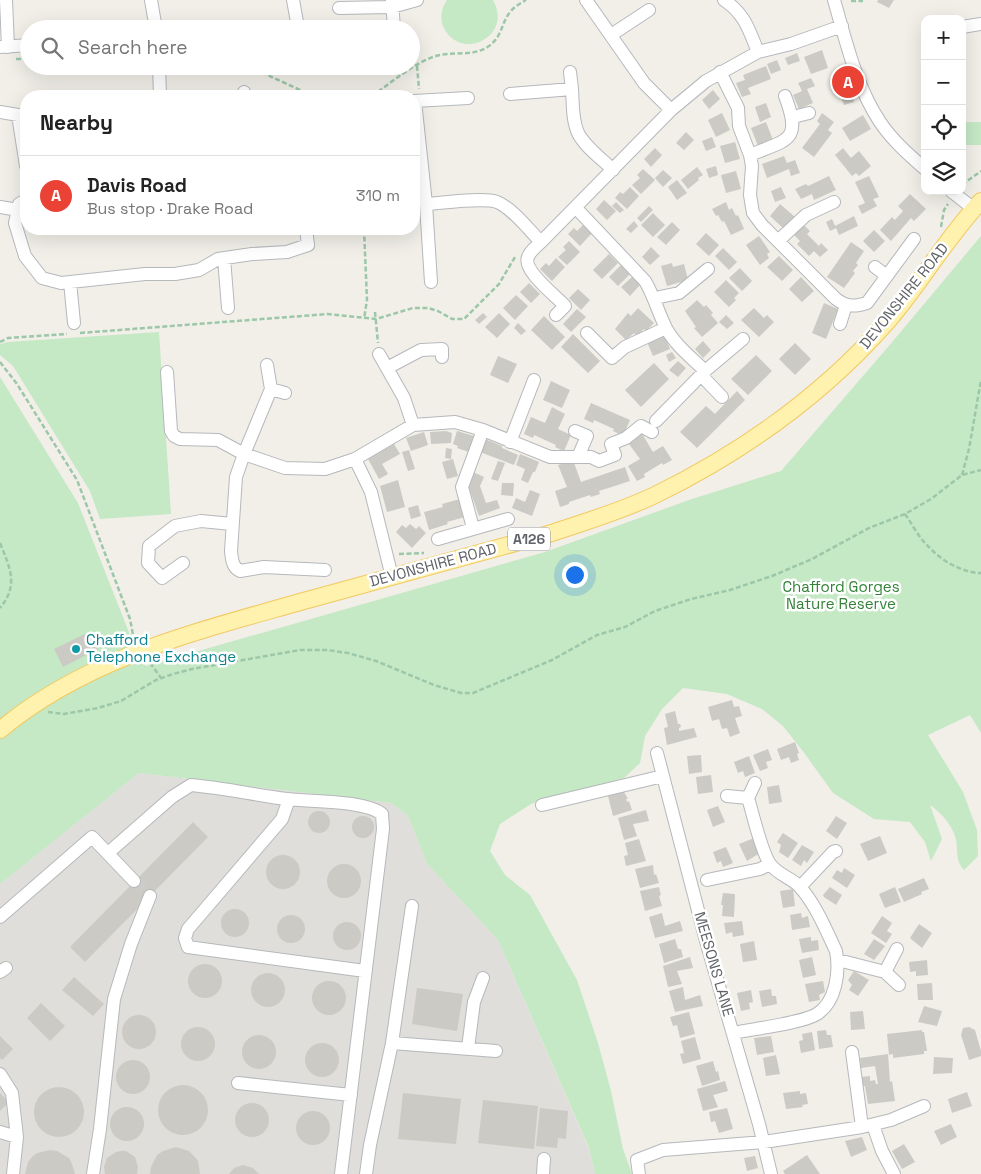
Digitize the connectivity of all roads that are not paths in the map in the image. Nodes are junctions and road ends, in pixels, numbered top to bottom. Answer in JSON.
{"nodes":[{"id":1,"x":6,"y":0,"type":"edge"},
{"id":2,"x":151,"y":0,"type":"edge"},
{"id":3,"x":293,"y":0,"type":"edge"},
{"id":4,"x":417,"y":0,"type":"edge"},
{"id":5,"x":586,"y":0,"type":"edge"},
{"id":6,"x":724,"y":0,"type":"edge"},
{"id":7,"x":834,"y":0,"type":"edge"},
{"id":8,"x":392,"y":3,"type":"edge"},
{"id":9,"x":340,"y":8,"type":"dead end"},
{"id":10,"x":649,"y":10,"type":"dead end"},
{"id":11,"x":154,"y":20,"type":"edge"},
{"id":12,"x":297,"y":20,"type":"edge"},
{"id":13,"x":393,"y":20,"type":"edge"},
{"id":14,"x":981,"y":24,"type":"edge"},
{"id":15,"x":842,"y":26,"type":"junction"},
{"id":16,"x":966,"y":26,"type":"edge"},
{"id":17,"x":611,"y":35,"type":"junction"},
{"id":18,"x":20,"y":46,"type":"edge"},
{"id":19,"x":4,"y":47,"type":"edge"},
{"id":20,"x":758,"y":52,"type":"junction"},
{"id":21,"x":570,"y":72,"type":"dead end"},
{"id":22,"x":720,"y":72,"type":"junction"},
{"id":23,"x":159,"y":75,"type":"edge"},
{"id":24,"x":160,"y":90,"type":"edge"},
{"id":25,"x":566,"y":90,"type":"junction"},
{"id":26,"x":510,"y":94,"type":"dead end"},
{"id":27,"x":785,"y":96,"type":"dead end"},
{"id":28,"x":468,"y":98,"type":"dead end"},
{"id":29,"x":420,"y":101,"type":"edge"},
{"id":30,"x":672,"y":110,"type":"junction"},
{"id":31,"x":0,"y":112,"type":"edge"},
{"id":32,"x":809,"y":113,"type":"dead end"},
{"id":33,"x":20,"y":114,"type":"edge"},
{"id":34,"x":793,"y":117,"type":"junction"},
{"id":35,"x":420,"y":142,"type":"edge"},
{"id":36,"x":750,"y":156,"type":"junction"},
{"id":37,"x":921,"y":165,"type":"edge"},
{"id":38,"x":613,"y":170,"type":"junction"},
{"id":39,"x":958,"y":195,"type":"edge"},
{"id":40,"x":834,"y":202,"type":"dead end"},
{"id":41,"x":426,"y":204,"type":"junction"},
{"id":42,"x":20,"y":205,"type":"edge"},
{"id":43,"x":977,"y":205,"type":"edge"},
{"id":44,"x":0,"y":207,"type":"edge"},
{"id":45,"x":576,"y":208,"type":"junction"},
{"id":46,"x":20,"y":210,"type":"edge"},
{"id":47,"x":307,"y":235,"type":"edge"},
{"id":48,"x":914,"y":239,"type":"dead end"},
{"id":49,"x":778,"y":241,"type":"junction"},
{"id":50,"x":541,"y":242,"type":"junction"},
{"id":51,"x":224,"y":258,"type":"junction"},
{"id":52,"x":875,"y":267,"type":"dead end"},
{"id":53,"x":708,"y":269,"type":"dead end"},
{"id":54,"x":887,"y":276,"type":"junction"},
{"id":55,"x":70,"y":282,"type":"junction"},
{"id":56,"x":431,"y":282,"type":"dead end"},
{"id":57,"x":655,"y":298,"type":"junction"},
{"id":58,"x":846,"y":305,"type":"junction"},
{"id":59,"x":228,"y":308,"type":"dead end"},
{"id":60,"x":556,"y":315,"type":"dead end"},
{"id":61,"x":74,"y":323,"type":"dead end"},
{"id":62,"x":840,"y":324,"type":"dead end"},
{"id":63,"x":666,"y":328,"type":"junction"},
{"id":64,"x":587,"y":333,"type":"dead end"},
{"id":65,"x":743,"y":339,"type":"dead end"},
{"id":66,"x":379,"y":354,"type":"road end"},
{"id":67,"x":442,"y":358,"type":"dead end"},
{"id":68,"x":267,"y":365,"type":"dead end"},
{"id":69,"x":387,"y":368,"type":"junction"},
{"id":70,"x":167,"y":372,"type":"dead end"},
{"id":71,"x":703,"y":373,"type":"junction"},
{"id":72,"x":534,"y":380,"type":"dead end"},
{"id":73,"x":270,"y":389,"type":"junction"},
{"id":74,"x":285,"y":393,"type":"dead end"},
{"id":75,"x":722,"y":397,"type":"dead end"},
{"id":76,"x":413,"y":425,"type":"junction"},
{"id":77,"x":483,"y":430,"type":"junction"},
{"id":78,"x":575,"y":431,"type":"dead end"},
{"id":79,"x":510,"y":442,"type":"junction"},
{"id":80,"x":244,"y":454,"type":"junction"},
{"id":81,"x":578,"y":457,"type":"junction"},
{"id":82,"x":355,"y":459,"type":"junction"},
{"id":83,"x":508,"y":519,"type":"dead end"},
{"id":84,"x":232,"y":524,"type":"junction"},
{"id":85,"x":474,"y":528,"type":"junction"},
{"id":86,"x":438,"y":539,"type":"dead end"},
{"id":87,"x":183,"y":563,"type":"dead end"},
{"id":88,"x":325,"y":570,"type":"dead end"},
{"id":89,"x":392,"y":577,"type":"junction"},
{"id":90,"x":0,"y":730,"type":"edge"},
{"id":91,"x":657,"y":753,"type":"dead end"},
{"id":92,"x":663,"y":776,"type":"junction"},
{"id":93,"x":755,"y":783,"type":"dead end"},
{"id":94,"x":727,"y":796,"type":"dead end"},
{"id":95,"x":748,"y":798,"type":"junction"},
{"id":96,"x":289,"y":799,"type":"junction"},
{"id":97,"x":542,"y":805,"type":"dead end"},
{"id":98,"x":836,"y":851,"type":"dead end"},
{"id":99,"x":108,"y":854,"type":"junction"},
{"id":100,"x":770,"y":864,"type":"junction"},
{"id":101,"x":707,"y":880,"type":"dead end"},
{"id":102,"x":134,"y":881,"type":"tunnel mouth"},
{"id":103,"x":800,"y":887,"type":"junction"},
{"id":104,"x":150,"y":896,"type":"dead end"},
{"id":105,"x":412,"y":906,"type":"dead end"},
{"id":106,"x":0,"y":916,"type":"edge"},
{"id":107,"x":897,"y":949,"type":"dead end"},
{"id":108,"x":838,"y":960,"type":"junction"},
{"id":109,"x":366,"y":971,"type":"junction"},
{"id":110,"x":885,"y":972,"type":"junction"},
{"id":111,"x":482,"y":978,"type":"dead end"},
{"id":112,"x":899,"y":985,"type":"dead end"},
{"id":113,"x":734,"y":1033,"type":"junction"},
{"id":114,"x":392,"y":1043,"type":"junction"},
{"id":115,"x":468,"y":1048,"type":"junction"},
{"id":116,"x":496,"y":1052,"type":"dead end"},
{"id":117,"x":852,"y":1052,"type":"dead end"},
{"id":118,"x":0,"y":1074,"type":"edge"},
{"id":119,"x":238,"y":1083,"type":"dead end"},
{"id":120,"x":351,"y":1095,"type":"junction"},
{"id":121,"x":924,"y":1106,"type":"dead end"},
{"id":122,"x":867,"y":1126,"type":"junction"},
{"id":123,"x":0,"y":1132,"type":"edge"},
{"id":124,"x":17,"y":1137,"type":"junction"},
{"id":125,"x":764,"y":1142,"type":"junction"},
{"id":126,"x":544,"y":1159,"type":"dead end"},
{"id":127,"x":13,"y":1174,"type":"edge"},
{"id":128,"x":93,"y":1174,"type":"edge"},
{"id":129,"x":341,"y":1174,"type":"edge"},
{"id":130,"x":366,"y":1174,"type":"edge"},
{"id":131,"x":543,"y":1174,"type":"edge"},
{"id":132,"x":639,"y":1174,"type":"edge"},
{"id":133,"x":771,"y":1174,"type":"edge"},
{"id":134,"x":894,"y":1174,"type":"edge"}],
"edges":[{"from":1,"to":19,"type":"street"},
{"from":2,"to":11,"type":"street"},
{"from":3,"to":12,"type":"street"},
{"from":4,"to":8,"type":"street"},
{"from":5,"to":17,"type":"street"},
{"from":6,"to":20,"type":"street"},
{"from":7,"to":15,"type":"street"},
{"from":8,"to":9,"type":"street"},
{"from":8,"to":13,"type":"street"},
{"from":10,"to":17,"type":"street"},
{"from":14,"to":16,"type":"street"},
{"from":15,"to":20,"type":"street"},
{"from":15,"to":37,"type":"street"},
{"from":17,"to":30,"type":"street"},
{"from":18,"to":19,"type":"street"},
{"from":20,"to":22,"type":"street"},
{"from":21,"to":25,"type":"street"},
{"from":22,"to":30,"type":"street"},
{"from":22,"to":36,"type":"street"},
{"from":23,"to":24,"type":"street"},
{"from":25,"to":26,"type":"street"},
{"from":25,"to":38,"type":"street"},
{"from":27,"to":34,"type":"street"},
{"from":28,"to":29,"type":"street"},
{"from":30,"to":38,"type":"street"},
{"from":31,"to":33,"type":"street"},
{"from":32,"to":34,"type":"street"},
{"from":34,"to":36,"type":"street"},
{"from":35,"to":41,"type":"street"},
{"from":36,"to":49,"type":"street"},
{"from":38,"to":45,"type":"street"},
{"from":39,"to":43,"type":"street"},
{"from":40,"to":49,"type":"street"},
{"from":41,"to":50,"type":"street"},
{"from":41,"to":56,"type":"street"},
{"from":42,"to":44,"type":"street"},
{"from":43,"to":89,"type":"main road","name":"DEVONSHIRE ROAD","number":"A126"},
{"from":45,"to":50,"type":"street"},
{"from":45,"to":57,"type":"street"},
{"from":46,"to":55,"type":"street"},
{"from":47,"to":51,"type":"street"},
{"from":48,"to":54,"type":"street"},
{"from":49,"to":58,"type":"street"},
{"from":50,"to":60,"type":"street"},
{"from":51,"to":55,"type":"street"},
{"from":51,"to":59,"type":"street"},
{"from":52,"to":54,"type":"street"},
{"from":53,"to":57,"type":"street"},
{"from":54,"to":58,"type":"street"},
{"from":55,"to":61,"type":"street"},
{"from":57,"to":63,"type":"street"},
{"from":58,"to":62,"type":"street"},
{"from":63,"to":64,"type":"street"},
{"from":63,"to":71,"type":"street"},
{"from":65,"to":71,"type":"street"},
{"from":66,"to":69,"type":"street"},
{"from":67,"to":69,"type":"street"},
{"from":68,"to":73,"type":"street"},
{"from":69,"to":76,"type":"street"},
{"from":70,"to":80,"type":"street"},
{"from":71,"to":75,"type":"street"},
{"from":71,"to":81,"type":"street"},
{"from":72,"to":79,"type":"street"},
{"from":73,"to":74,"type":"street"},
{"from":73,"to":80,"type":"street"},
{"from":76,"to":77,"type":"street"},
{"from":76,"to":82,"type":"street"},
{"from":77,"to":79,"type":"street"},
{"from":77,"to":85,"type":"street"},
{"from":78,"to":81,"type":"street"},
{"from":79,"to":81,"type":"street"},
{"from":80,"to":82,"type":"street"},
{"from":80,"to":84,"type":"street"},
{"from":82,"to":89,"type":"street"},
{"from":83,"to":85,"type":"street"},
{"from":84,"to":87,"type":"street"},
{"from":84,"to":88,"type":"street"},
{"from":85,"to":86,"type":"street"},
{"from":89,"to":90,"type":"main road","name":"DEVONSHIRE ROAD","number":"A126"},
{"from":91,"to":92,"type":"street","name":"MEESONS LANE"},
{"from":92,"to":97,"type":"street"},
{"from":92,"to":113,"type":"street","name":"MEESONS LANE"},
{"from":93,"to":95,"type":"street"},
{"from":94,"to":95,"type":"street"},
{"from":95,"to":100,"type":"street"},
{"from":96,"to":99,"type":"street"},
{"from":96,"to":109,"type":"street"},
{"from":96,"to":109,"type":"street"},
{"from":98,"to":103,"type":"street"},
{"from":99,"to":102,"type":"street"},
{"from":99,"to":106,"type":"street"},
{"from":100,"to":101,"type":"street"},
{"from":100,"to":103,"type":"street"},
{"from":103,"to":108,"type":"street"},
{"from":104,"to":128,"type":"street"},
{"from":105,"to":114,"type":"street"},
{"from":107,"to":110,"type":"street"},
{"from":108,"to":110,"type":"street"},
{"from":108,"to":113,"type":"street"},
{"from":109,"to":120,"type":"street"},
{"from":110,"to":112,"type":"street"},
{"from":111,"to":115,"type":"street"},
{"from":113,"to":125,"type":"street","name":"MEESONS LANE"},
{"from":114,"to":115,"type":"street"},
{"from":114,"to":130,"type":"street"},
{"from":115,"to":116,"type":"street"},
{"from":117,"to":122,"type":"street"},
{"from":118,"to":124,"type":"street"},
{"from":119,"to":120,"type":"street"},
{"from":120,"to":129,"type":"street"},
{"from":121,"to":122,"type":"street"},
{"from":122,"to":125,"type":"street"},
{"from":122,"to":134,"type":"street"},
{"from":123,"to":124,"type":"street"},
{"from":124,"to":127,"type":"street"},
{"from":125,"to":132,"type":"street"},
{"from":125,"to":133,"type":"street","name":"MEESONS LANE"},
{"from":126,"to":131,"type":"street"}]}
